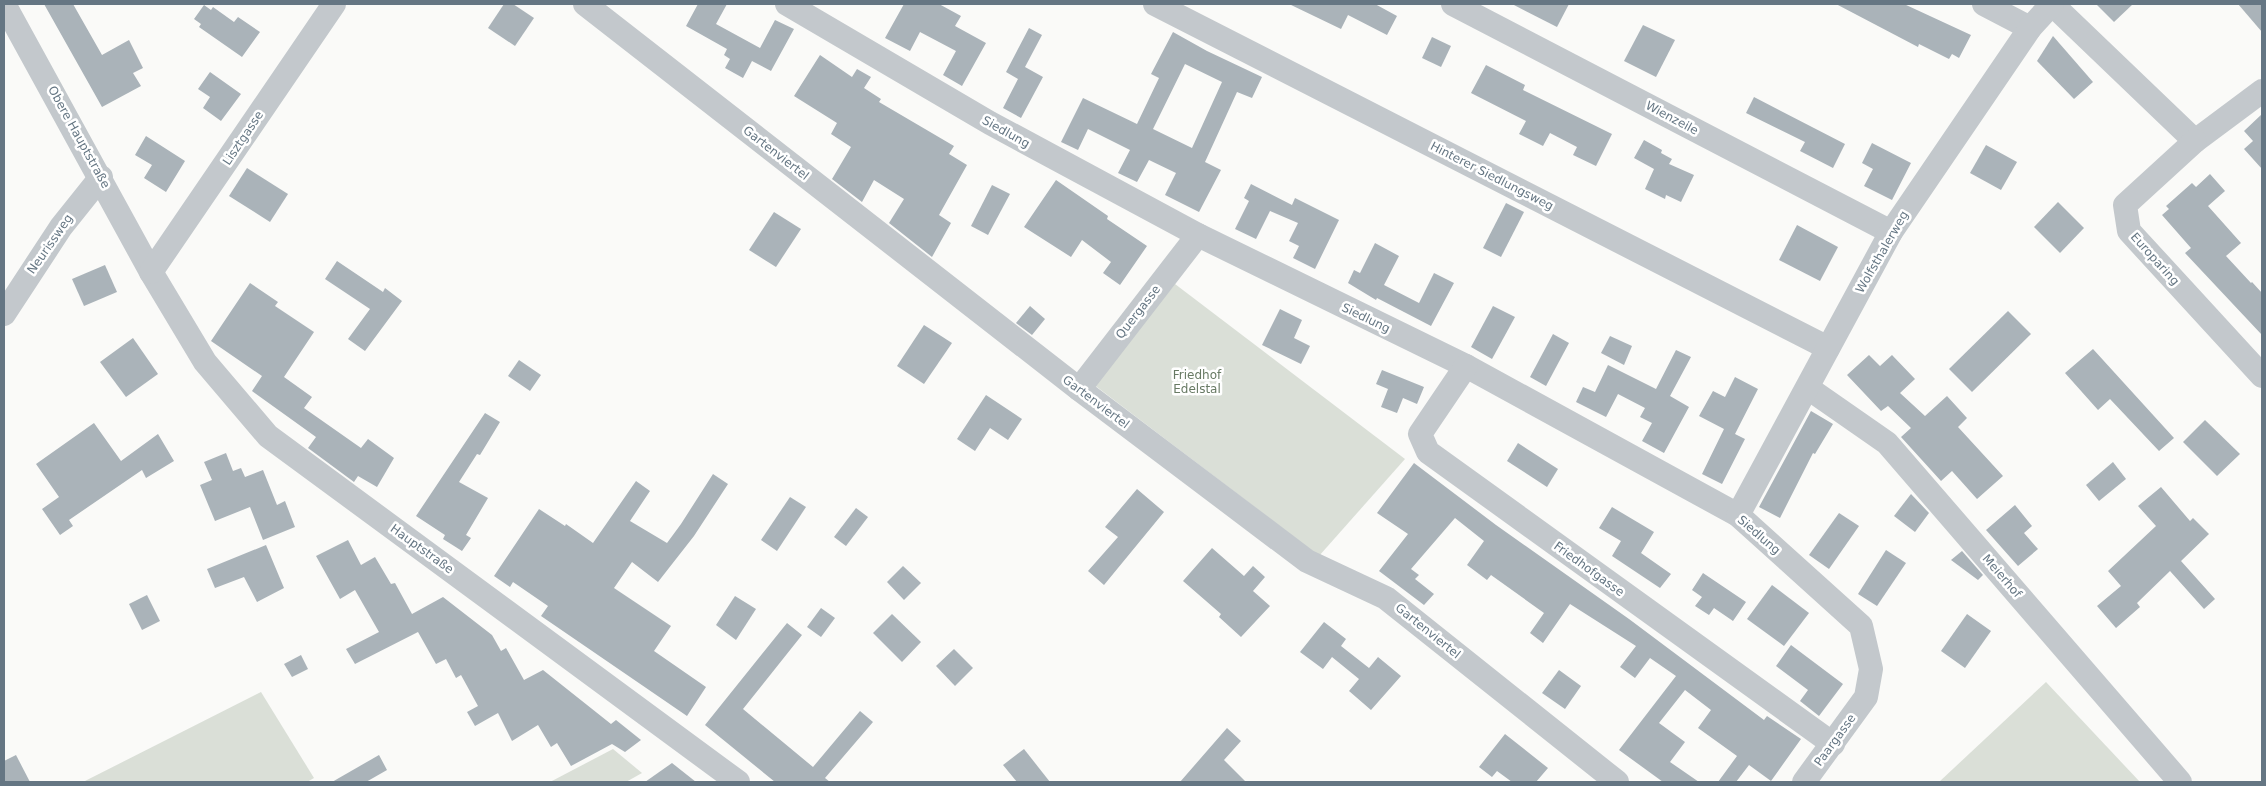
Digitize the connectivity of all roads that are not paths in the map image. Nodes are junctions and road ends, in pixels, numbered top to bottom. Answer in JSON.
{"nodes":[{"id":1,"x":4,"y":4,"type":"edge"},
{"id":2,"x":334,"y":4,"type":"edge"},
{"id":3,"x":585,"y":4,"type":"edge"},
{"id":4,"x":787,"y":4,"type":"edge"},
{"id":5,"x":1156,"y":4,"type":"edge"},
{"id":6,"x":1453,"y":4,"type":"edge"},
{"id":7,"x":2052,"y":4,"type":"edge"},
{"id":8,"x":1998,"y":7,"type":"edge"},
{"id":9,"x":2030,"y":28,"type":"junction"},
{"id":10,"x":2262,"y":91,"type":"edge"},
{"id":11,"x":2195,"y":141,"type":"junction"},
{"id":12,"x":101,"y":177,"type":"junction"},
{"id":13,"x":1891,"y":232,"type":"junction"},
{"id":14,"x":1198,"y":235,"type":"junction"},
{"id":15,"x":152,"y":272,"type":"junction"},
{"id":16,"x":4,"y":314,"type":"edge"},
{"id":17,"x":1828,"y":348,"type":"junction"},
{"id":18,"x":1466,"y":366,"type":"junction"},
{"id":19,"x":2262,"y":376,"type":"edge"},
{"id":20,"x":1808,"y":388,"type":"junction"},
{"id":21,"x":1079,"y":389,"type":"junction"},
{"id":22,"x":1738,"y":515,"type":"junction"},
{"id":23,"x":1866,"y":697,"type":"joint"},
{"id":24,"x":1833,"y":744,"type":"junction"},
{"id":25,"x":738,"y":782,"type":"edge"},
{"id":26,"x":1617,"y":782,"type":"edge"},
{"id":27,"x":1804,"y":782,"type":"edge"},
{"id":28,"x":2180,"y":782,"type":"edge"}],
"edges":[{"from":1,"to":12,"type":"street","name":"Obere Hauptstraße"},
{"from":2,"to":15,"type":"street","name":"Lisztgasse"},
{"from":3,"to":21,"type":"street","name":"Gartenviertel"},
{"from":4,"to":14,"type":"street","name":"Siedlung"},
{"from":5,"to":17,"type":"street","name":"Hinterer Siedlungsweg"},
{"from":6,"to":13,"type":"street","name":"Wienzeile"},
{"from":7,"to":9,"type":"street","name":"Wolfsthalerweg"},
{"from":7,"to":11,"type":"street"},
{"from":8,"to":9,"type":"street"},
{"from":9,"to":13,"type":"street","name":"Wolfsthalerweg"},
{"from":10,"to":11,"type":"street","name":"Europaring"},
{"from":11,"to":19,"type":"street","name":"Europaring"},
{"from":12,"to":15,"type":"street","name":"Obere Hauptstraße"},
{"from":12,"to":16,"type":"street","name":"Neurissweg"},
{"from":13,"to":17,"type":"street","name":"Wolfsthalerweg"},
{"from":14,"to":18,"type":"street","name":"Siedlung"},
{"from":14,"to":21,"type":"street","name":"Quergasse"},
{"from":15,"to":25,"type":"street","name":"Hauptstraße"},
{"from":17,"to":20,"type":"street","name":"Wolfsthalerweg"},
{"from":18,"to":22,"type":"street","name":"Siedlung"},
{"from":18,"to":24,"type":"street","name":"Friedhofgasse"},
{"from":20,"to":22,"type":"street","name":"Wolfsthalerweg"},
{"from":20,"to":28,"type":"street","name":"Meierhof"},
{"from":21,"to":26,"type":"street","name":"Gartenviertel"},
{"from":22,"to":23,"type":"street","name":"Siedlung"},
{"from":23,"to":24,"type":"street","name":"Paargasse"},
{"from":24,"to":27,"type":"street","name":"Paargasse"}]}
